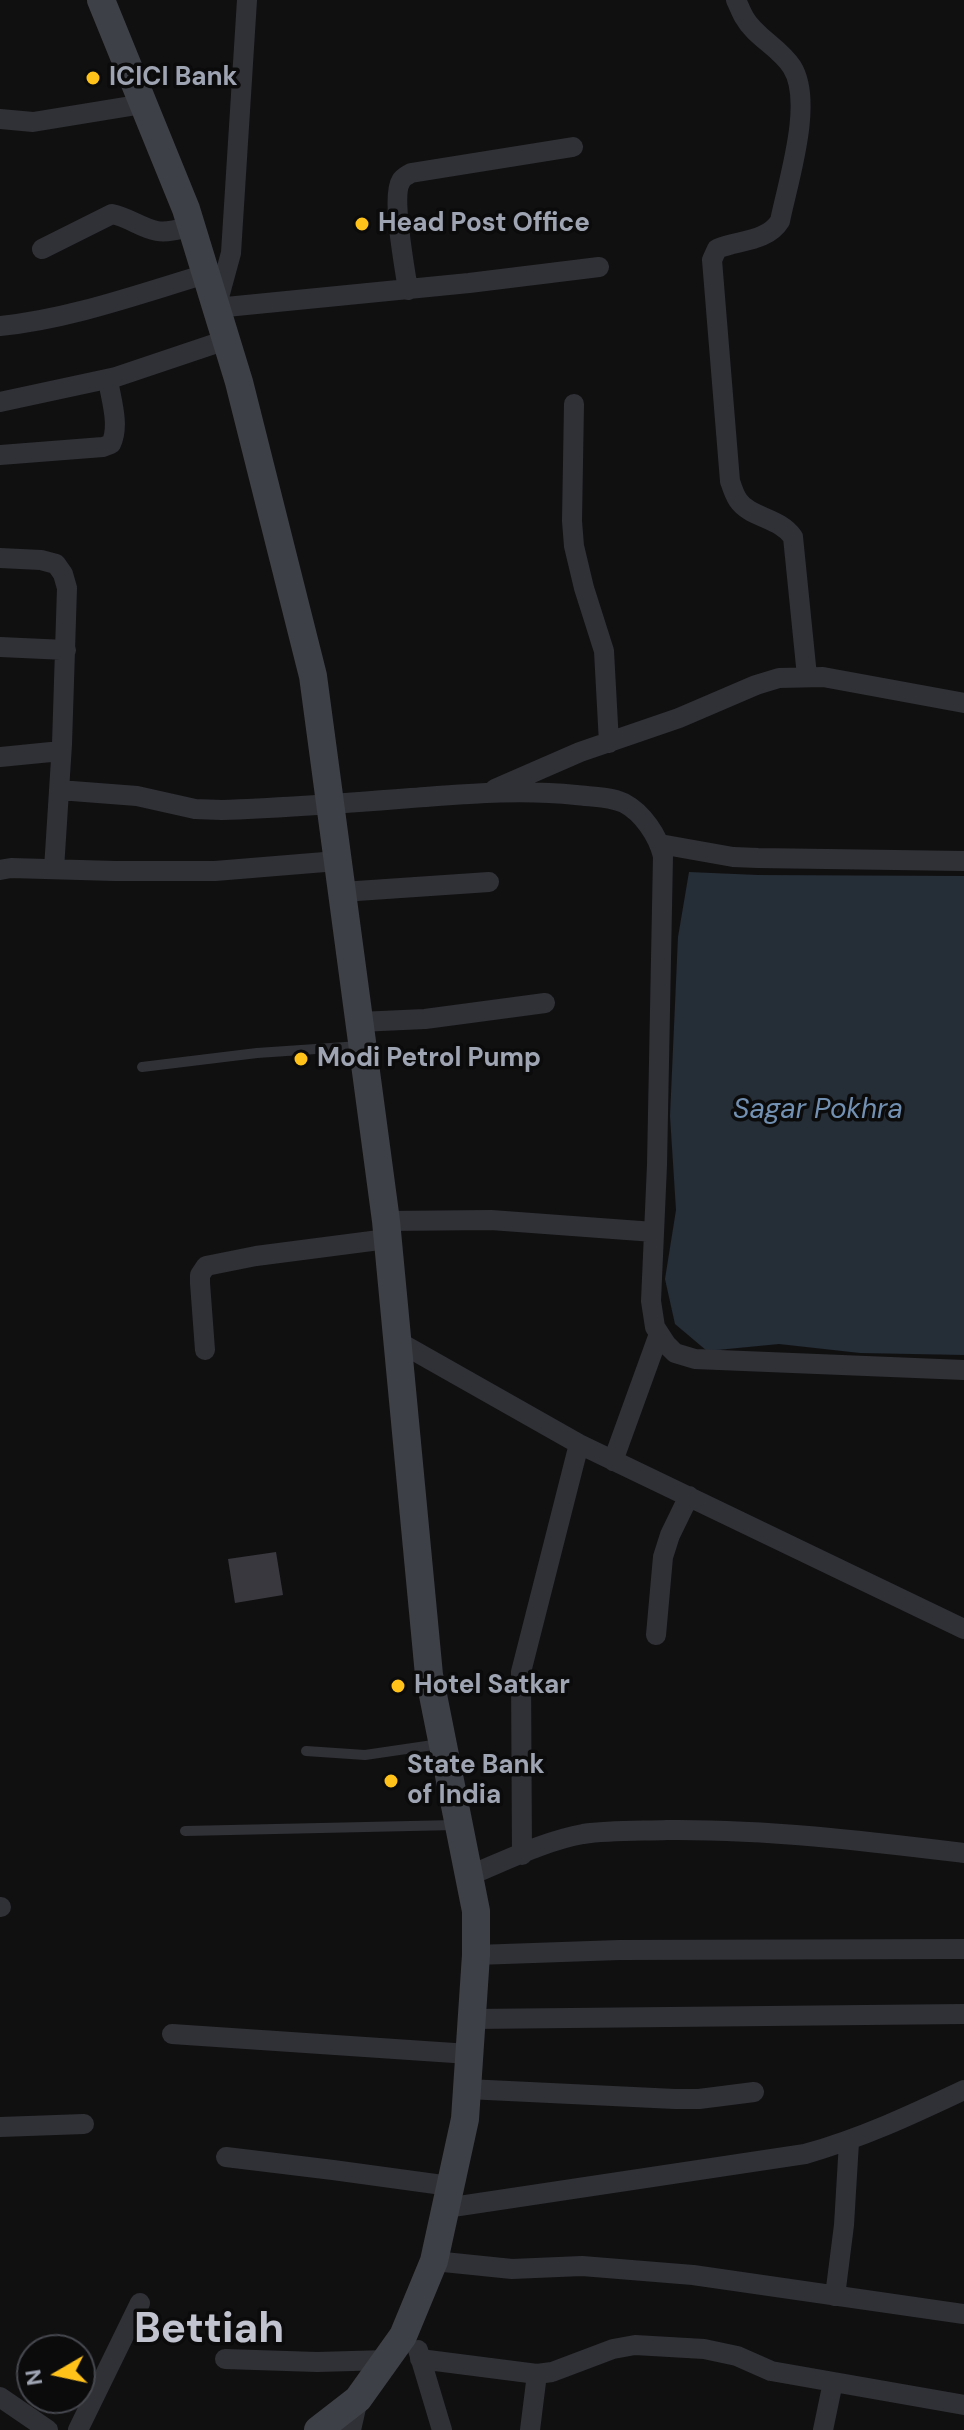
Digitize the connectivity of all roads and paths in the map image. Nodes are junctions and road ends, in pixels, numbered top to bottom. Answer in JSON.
{"nodes":[{"id":1,"x":101,"y":0,"type":"edge"},
{"id":2,"x":247,"y":0,"type":"edge"},
{"id":3,"x":736,"y":0,"type":"edge"},
{"id":4,"x":143,"y":104,"type":"junction"},
{"id":5,"x":0,"y":119,"type":"edge"},
{"id":6,"x":573,"y":147,"type":"dead end"},
{"id":7,"x":191,"y":226,"type":"junction"},
{"id":8,"x":42,"y":249,"type":"dead end"},
{"id":9,"x":599,"y":267,"type":"dead end"},
{"id":10,"x":206,"y":274,"type":"junction"},
{"id":11,"x":408,"y":290,"type":"junction"},
{"id":12,"x":216,"y":308,"type":"junction"},
{"id":13,"x":0,"y":326,"type":"edge"},
{"id":14,"x":226,"y":340,"type":"junction"},
{"id":15,"x":108,"y":380,"type":"junction"},
{"id":16,"x":0,"y":402,"type":"edge"},
{"id":17,"x":574,"y":404,"type":"dead end"},
{"id":18,"x":0,"y":455,"type":"edge"},
{"id":19,"x":0,"y":558,"type":"edge"},
{"id":20,"x":0,"y":647,"type":"edge"},
{"id":21,"x":66,"y":650,"type":"junction"},
{"id":22,"x":807,"y":676,"type":"junction"},
{"id":23,"x":963,"y":701,"type":"edge"},
{"id":24,"x":609,"y":743,"type":"junction"},
{"id":25,"x":61,"y":751,"type":"junction"},
{"id":26,"x":0,"y":757,"type":"edge"},
{"id":27,"x":59,"y":790,"type":"junction"},
{"id":28,"x":488,"y":792,"type":"junction"},
{"id":29,"x":330,"y":804,"type":"junction"},
{"id":30,"x":660,"y":844,"type":"junction"},
{"id":31,"x":337,"y":861,"type":"junction"},
{"id":32,"x":964,"y":861,"type":"edge"},
{"id":33,"x":54,"y":869,"type":"junction"},
{"id":34,"x":0,"y":870,"type":"edge"},
{"id":35,"x":489,"y":882,"type":"dead end"},
{"id":36,"x":342,"y":892,"type":"junction"},
{"id":37,"x":545,"y":1003,"type":"dead end"},
{"id":38,"x":361,"y":1034,"type":"junction"},
{"id":39,"x":142,"y":1067,"type":"dead end"},
{"id":40,"x":387,"y":1230,"type":"junction"},
{"id":41,"x":654,"y":1232,"type":"junction"},
{"id":42,"x":659,"y":1334,"type":"junction"},
{"id":43,"x":397,"y":1341,"type":"junction"},
{"id":44,"x":205,"y":1350,"type":"dead end"},
{"id":45,"x":964,"y":1370,"type":"edge"},
{"id":46,"x":579,"y":1444,"type":"junction"},
{"id":47,"x":613,"y":1461,"type":"junction"},
{"id":48,"x":689,"y":1496,"type":"junction"},
{"id":49,"x":964,"y":1629,"type":"edge"},
{"id":50,"x":656,"y":1635,"type":"dead end"},
{"id":51,"x":442,"y":1743,"type":"junction"},
{"id":52,"x":306,"y":1751,"type":"dead end"},
{"id":53,"x":458,"y":1825,"type":"junction"},
{"id":54,"x":185,"y":1831,"type":"dead end"},
{"id":55,"x":964,"y":1853,"type":"edge"},
{"id":56,"x":522,"y":1855,"type":"junction"},
{"id":57,"x":468,"y":1876,"type":"junction"},
{"id":58,"x":964,"y":1949,"type":"edge"},
{"id":59,"x":476,"y":1955,"type":"junction"},
{"id":60,"x":964,"y":2014,"type":"edge"},
{"id":61,"x":472,"y":2019,"type":"junction"},
{"id":62,"x":172,"y":2034,"type":"dead end"},
{"id":63,"x":469,"y":2054,"type":"junction"},
{"id":64,"x":467,"y":2089,"type":"junction"},
{"id":65,"x":964,"y":2090,"type":"edge"},
{"id":66,"x":754,"y":2092,"type":"dead end"},
{"id":67,"x":84,"y":2124,"type":"dead end"},
{"id":68,"x":0,"y":2127,"type":"edge"},
{"id":69,"x":849,"y":2142,"type":"junction"},
{"id":70,"x":226,"y":2157,"type":"dead end"},
{"id":71,"x":448,"y":2197,"type":"junction"},
{"id":72,"x":434,"y":2261,"type":"junction"},
{"id":73,"x":835,"y":2296,"type":"junction"},
{"id":74,"x":140,"y":2303,"type":"dead end"},
{"id":75,"x":964,"y":2314,"type":"edge"},
{"id":76,"x":408,"y":2325,"type":"junction"},
{"id":77,"x":225,"y":2359,"type":"dead end"},
{"id":78,"x":420,"y":2359,"type":"junction"},
{"id":79,"x":387,"y":2360,"type":"junction"},
{"id":80,"x":537,"y":2374,"type":"junction"},
{"id":81,"x":833,"y":2382,"type":"junction"},
{"id":82,"x":0,"y":2397,"type":"edge"},
{"id":83,"x":358,"y":2399,"type":"junction"},
{"id":84,"x":964,"y":2405,"type":"edge"},
{"id":85,"x":48,"y":2430,"type":"edge"},
{"id":86,"x":78,"y":2430,"type":"edge"},
{"id":87,"x":318,"y":2430,"type":"edge"},
{"id":88,"x":351,"y":2430,"type":"edge"},
{"id":89,"x":442,"y":2430,"type":"edge"},
{"id":90,"x":530,"y":2430,"type":"edge"},
{"id":91,"x":823,"y":2430,"type":"edge"}],
"edges":[{"from":1,"to":4,"type":"street"},
{"from":2,"to":12,"type":"street"},
{"from":3,"to":22,"type":"street"},
{"from":4,"to":5,"type":"street"},
{"from":4,"to":7,"type":"street"},
{"from":6,"to":11,"type":"street"},
{"from":7,"to":8,"type":"street"},
{"from":7,"to":10,"type":"street"},
{"from":9,"to":11,"type":"street"},
{"from":10,"to":12,"type":"street"},
{"from":10,"to":13,"type":"street"},
{"from":11,"to":12,"type":"street"},
{"from":12,"to":14,"type":"street"},
{"from":14,"to":15,"type":"street"},
{"from":14,"to":29,"type":"street"},
{"from":15,"to":16,"type":"street"},
{"from":15,"to":18,"type":"street"},
{"from":17,"to":24,"type":"street"},
{"from":19,"to":21,"type":"street"},
{"from":20,"to":21,"type":"street"},
{"from":21,"to":25,"type":"street"},
{"from":22,"to":23,"type":"street"},
{"from":22,"to":24,"type":"street"},
{"from":24,"to":28,"type":"street"},
{"from":25,"to":26,"type":"street"},
{"from":25,"to":27,"type":"street"},
{"from":27,"to":29,"type":"street"},
{"from":27,"to":33,"type":"street"},
{"from":28,"to":29,"type":"street"},
{"from":28,"to":30,"type":"street"},
{"from":29,"to":31,"type":"street"},
{"from":30,"to":32,"type":"street"},
{"from":30,"to":41,"type":"street"},
{"from":31,"to":33,"type":"street"},
{"from":31,"to":36,"type":"street"},
{"from":33,"to":34,"type":"street"},
{"from":35,"to":36,"type":"street"},
{"from":36,"to":38,"type":"street"},
{"from":37,"to":38,"type":"street"},
{"from":38,"to":39,"type":"lane"},
{"from":38,"to":40,"type":"street"},
{"from":40,"to":41,"type":"street"},
{"from":40,"to":43,"type":"street"},
{"from":40,"to":44,"type":"street"},
{"from":41,"to":42,"type":"street"},
{"from":42,"to":45,"type":"street"},
{"from":42,"to":47,"type":"street"},
{"from":43,"to":46,"type":"street"},
{"from":43,"to":51,"type":"street"},
{"from":46,"to":47,"type":"street"},
{"from":46,"to":56,"type":"street"},
{"from":47,"to":48,"type":"street"},
{"from":48,"to":49,"type":"street"},
{"from":48,"to":50,"type":"street"},
{"from":51,"to":52,"type":"lane"},
{"from":51,"to":53,"type":"street"},
{"from":53,"to":54,"type":"lane"},
{"from":53,"to":57,"type":"street"},
{"from":55,"to":56,"type":"street"},
{"from":56,"to":57,"type":"street"},
{"from":57,"to":59,"type":"street"},
{"from":58,"to":59,"type":"street"},
{"from":59,"to":61,"type":"street"},
{"from":60,"to":61,"type":"street"},
{"from":61,"to":63,"type":"street"},
{"from":62,"to":63,"type":"street"},
{"from":63,"to":64,"type":"street"},
{"from":64,"to":66,"type":"street"},
{"from":64,"to":71,"type":"street"},
{"from":65,"to":69,"type":"street"},
{"from":67,"to":68,"type":"street"},
{"from":69,"to":71,"type":"street"},
{"from":69,"to":73,"type":"street"},
{"from":70,"to":71,"type":"street"},
{"from":71,"to":72,"type":"street"},
{"from":72,"to":73,"type":"street"},
{"from":72,"to":76,"type":"street"},
{"from":73,"to":75,"type":"street"},
{"from":74,"to":86,"type":"street"},
{"from":76,"to":78,"type":"street"},
{"from":76,"to":79,"type":"street"},
{"from":77,"to":79,"type":"street"},
{"from":78,"to":80,"type":"street"},
{"from":78,"to":89,"type":"street"},
{"from":79,"to":83,"type":"street"},
{"from":80,"to":81,"type":"street"},
{"from":80,"to":90,"type":"street"},
{"from":81,"to":84,"type":"street"},
{"from":81,"to":91,"type":"street"},
{"from":82,"to":85,"type":"street"},
{"from":83,"to":87,"type":"street"},
{"from":83,"to":88,"type":"street"}]}
